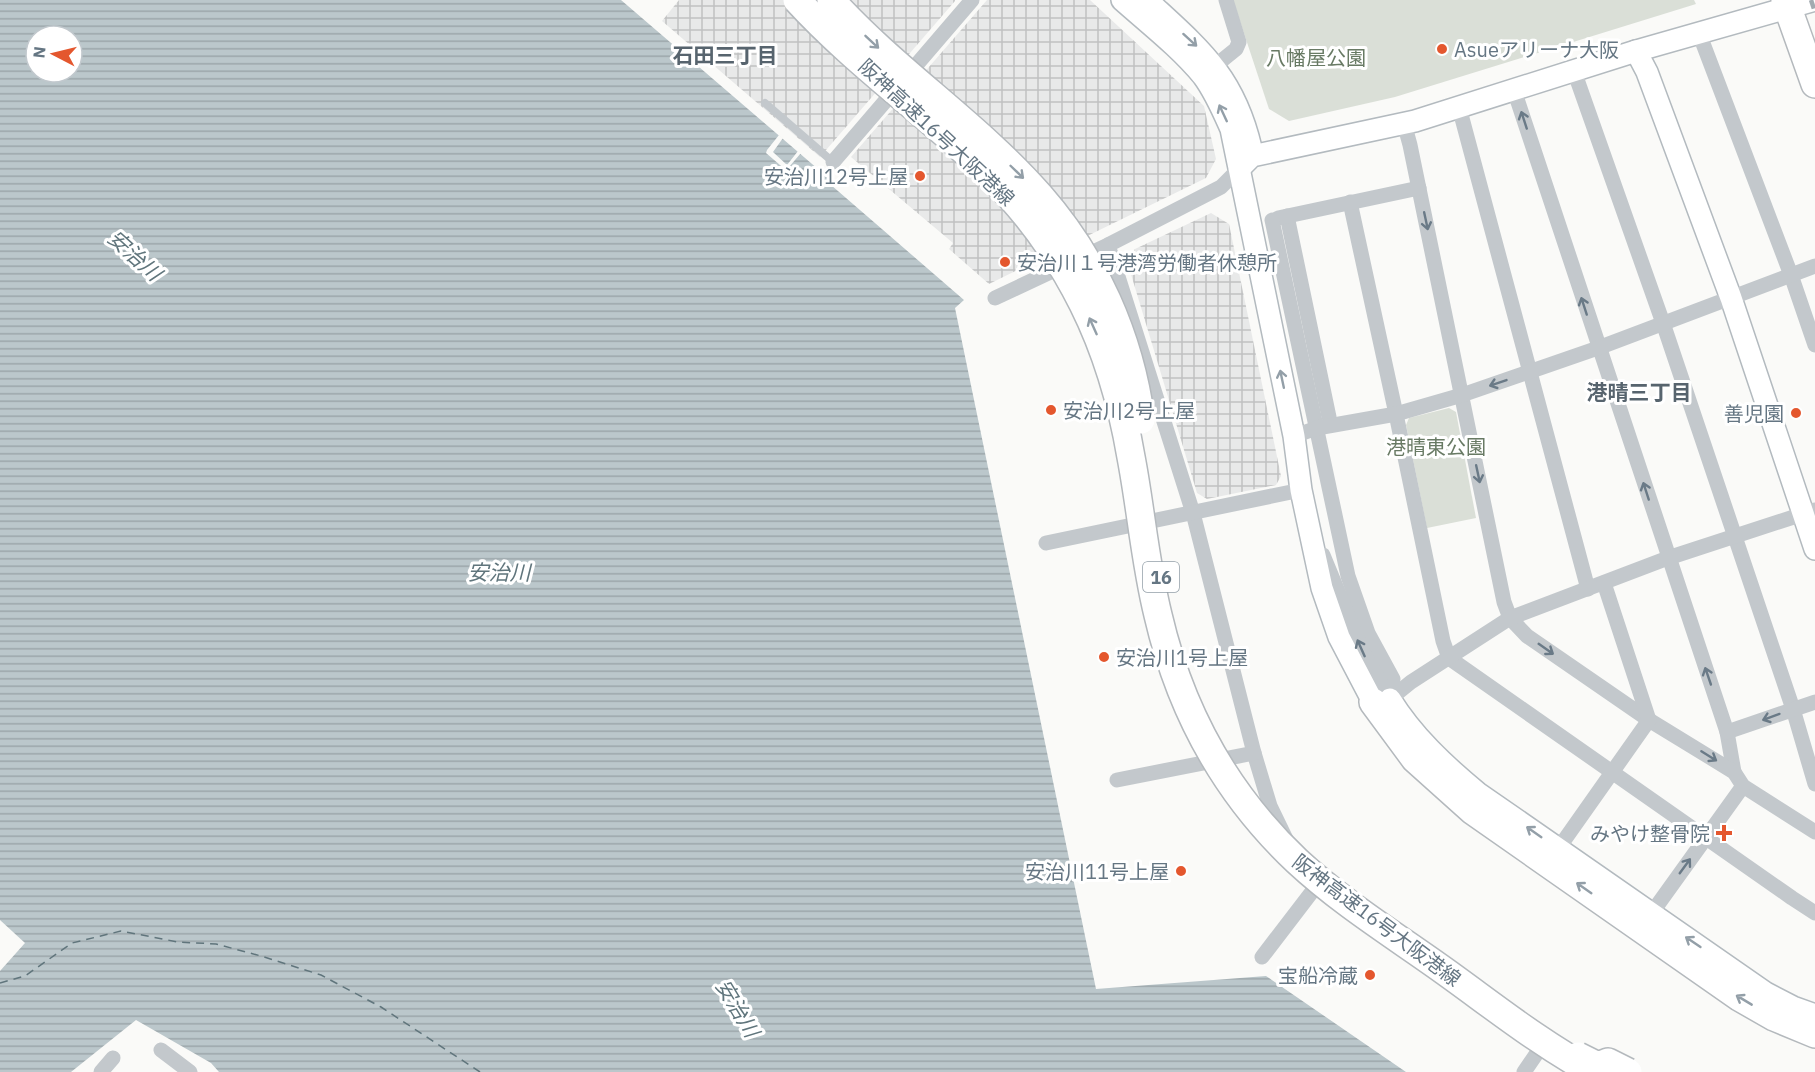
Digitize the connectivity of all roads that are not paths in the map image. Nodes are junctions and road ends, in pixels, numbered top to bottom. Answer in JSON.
{"nodes":[{"id":1,"x":797,"y":0,"type":"edge"},
{"id":2,"x":831,"y":0,"type":"edge"},
{"id":3,"x":972,"y":0,"type":"edge"},
{"id":4,"x":1122,"y":0,"type":"edge"},
{"id":5,"x":1147,"y":0,"type":"edge"},
{"id":6,"x":1226,"y":0,"type":"edge"},
{"id":7,"x":1815,"y":0,"type":"edge"},
{"id":8,"x":1786,"y":4,"type":"edge"},
{"id":9,"x":1699,"y":33,"type":"junction"},
{"id":10,"x":1636,"y":51,"type":"junction"},
{"id":11,"x":1215,"y":66,"type":"junction"},
{"id":12,"x":1574,"y":71,"type":"junction"},
{"id":13,"x":1815,"y":84,"type":"edge"},
{"id":14,"x":1514,"y":90,"type":"junction"},
{"id":15,"x":765,"y":103,"type":"dead end"},
{"id":16,"x":1459,"y":107,"type":"junction"},
{"id":17,"x":1404,"y":123,"type":"junction"},
{"id":18,"x":833,"y":162,"type":"joint"},
{"id":19,"x":1246,"y":162,"type":"junction"},
{"id":20,"x":1419,"y":188,"type":"junction"},
{"id":21,"x":1350,"y":202,"type":"junction"},
{"id":22,"x":1287,"y":216,"type":"junction"},
{"id":23,"x":1272,"y":220,"type":"junction"},
{"id":24,"x":1250,"y":224,"type":"junction"},
{"id":25,"x":1108,"y":245,"type":"junction"},
{"id":26,"x":1815,"y":266,"type":"edge"},
{"id":27,"x":1791,"y":274,"type":"junction"},
{"id":28,"x":995,"y":298,"type":"dead end"},
{"id":29,"x":1731,"y":298,"type":"junction"},
{"id":30,"x":1663,"y":323,"type":"junction"},
{"id":31,"x":1815,"y":345,"type":"edge"},
{"id":32,"x":1598,"y":348,"type":"junction"},
{"id":33,"x":1529,"y":372,"type":"junction"},
{"id":34,"x":1462,"y":395,"type":"junction"},
{"id":35,"x":1396,"y":414,"type":"junction"},
{"id":36,"x":1329,"y":417,"type":"dead end"},
{"id":37,"x":1317,"y":428,"type":"junction"},
{"id":38,"x":1294,"y":436,"type":"junction"},
{"id":39,"x":1303,"y":498,"type":"junction"},
{"id":40,"x":1809,"y":512,"type":"edge"},
{"id":41,"x":1193,"y":513,"type":"junction"},
{"id":42,"x":1733,"y":536,"type":"junction"},
{"id":43,"x":1046,"y":543,"type":"dead end"},
{"id":44,"x":1815,"y":549,"type":"edge"},
{"id":45,"x":1668,"y":558,"type":"junction"},
{"id":46,"x":1604,"y":583,"type":"junction"},
{"id":47,"x":1588,"y":589,"type":"junction"},
{"id":48,"x":1510,"y":618,"type":"junction"},
{"id":49,"x":1449,"y":658,"type":"junction"},
{"id":50,"x":1381,"y":700,"type":"junction"},
{"id":51,"x":1815,"y":702,"type":"edge"},
{"id":52,"x":1793,"y":709,"type":"junction"},
{"id":53,"x":1649,"y":720,"type":"junction"},
{"id":54,"x":1727,"y":732,"type":"junction"},
{"id":55,"x":1254,"y":753,"type":"junction"},
{"id":56,"x":1611,"y":772,"type":"junction"},
{"id":57,"x":1734,"y":772,"type":"junction"},
{"id":58,"x":1117,"y":780,"type":"dead end"},
{"id":59,"x":1815,"y":784,"type":"edge"},
{"id":60,"x":1743,"y":786,"type":"junction"},
{"id":61,"x":1815,"y":832,"type":"edge"},
{"id":62,"x":1706,"y":838,"type":"junction"},
{"id":63,"x":1558,"y":849,"type":"junction"},
{"id":64,"x":1321,"y":880,"type":"junction"},
{"id":65,"x":1815,"y":913,"type":"edge"},
{"id":66,"x":1651,"y":914,"type":"junction"},
{"id":67,"x":1262,"y":957,"type":"dead end"},
{"id":68,"x":1444,"y":971,"type":"junction"},
{"id":69,"x":1815,"y":1015,"type":"edge"},
{"id":70,"x":1550,"y":1034,"type":"junction"},
{"id":71,"x":1815,"y":1034,"type":"edge"},
{"id":72,"x":161,"y":1050,"type":"dead end"},
{"id":73,"x":113,"y":1058,"type":"dead end"},
{"id":74,"x":101,"y":1072,"type":"edge"},
{"id":75,"x":190,"y":1072,"type":"edge"},
{"id":76,"x":1524,"y":1072,"type":"edge"},
{"id":77,"x":1594,"y":1072,"type":"edge"},
{"id":78,"x":1610,"y":1072,"type":"edge"},
{"id":79,"x":1620,"y":1072,"type":"edge"},
{"id":80,"x":1628,"y":1072,"type":"edge"}],
"edges":[{"from":68,"to":1,"type":"highway","name":"阪神高速16号大阪港線","number":"16","one_way":true,"bridge":true},
{"from":2,"to":70,"type":"highway","name":"阪神高速16号大阪港線","number":"16","one_way":true,"bridge":true},
{"from":3,"to":18,"type":"street"},
{"from":19,"to":4,"type":"street","one_way":true},
{"from":5,"to":11,"type":"street","one_way":true},
{"from":6,"to":11,"type":"street"},
{"from":7,"to":8,"type":"street"},
{"from":8,"to":9,"type":"street"},
{"from":8,"to":13,"type":"highway"},
{"from":9,"to":10,"type":"street"},
{"from":9,"to":27,"type":"street"},
{"from":10,"to":12,"type":"street"},
{"from":10,"to":29,"type":"street"},
{"from":11,"to":19,"type":"street"},
{"from":12,"to":14,"type":"street"},
{"from":12,"to":30,"type":"street"},
{"from":14,"to":16,"type":"street"},
{"from":32,"to":14,"type":"street","one_way":true},
{"from":15,"to":18,"type":"lane"},
{"from":16,"to":17,"type":"street"},
{"from":16,"to":33,"type":"street"},
{"from":17,"to":19,"type":"street"},
{"from":17,"to":20,"type":"street"},
{"from":19,"to":24,"type":"street"},
{"from":19,"to":25,"type":"street"},
{"from":20,"to":21,"type":"street"},
{"from":20,"to":34,"type":"street","one_way":true},
{"from":21,"to":22,"type":"street"},
{"from":21,"to":35,"type":"street"},
{"from":22,"to":23,"type":"street"},
{"from":22,"to":36,"type":"street"},
{"from":23,"to":24,"type":"street"},
{"from":23,"to":37,"type":"street"},
{"from":38,"to":24,"type":"street","one_way":true},
{"from":25,"to":28,"type":"street"},
{"from":25,"to":41,"type":"street"},
{"from":26,"to":27,"type":"street"},
{"from":27,"to":29,"type":"street"},
{"from":27,"to":31,"type":"street"},
{"from":29,"to":30,"type":"street"},
{"from":29,"to":40,"type":"street"},
{"from":30,"to":32,"type":"street"},
{"from":30,"to":42,"type":"street"},
{"from":32,"to":33,"type":"street"},
{"from":45,"to":32,"type":"street","one_way":true},
{"from":33,"to":34,"type":"street","one_way":true},
{"from":33,"to":47,"type":"street"},
{"from":34,"to":35,"type":"street"},
{"from":34,"to":48,"type":"street","one_way":true},
{"from":35,"to":37,"type":"street"},
{"from":35,"to":49,"type":"street"},
{"from":37,"to":38,"type":"street"},
{"from":37,"to":50,"type":"street"},
{"from":38,"to":39,"type":"street"},
{"from":39,"to":41,"type":"street"},
{"from":39,"to":50,"type":"street"},
{"from":40,"to":42,"type":"street"},
{"from":40,"to":44,"type":"street"},
{"from":41,"to":43,"type":"street"},
{"from":41,"to":55,"type":"street"},
{"from":42,"to":45,"type":"street"},
{"from":42,"to":52,"type":"street"},
{"from":45,"to":46,"type":"street"},
{"from":54,"to":45,"type":"street","one_way":true},
{"from":46,"to":47,"type":"street"},
{"from":46,"to":53,"type":"street"},
{"from":47,"to":48,"type":"street"},
{"from":48,"to":49,"type":"street"},
{"from":48,"to":53,"type":"street","one_way":true},
{"from":49,"to":50,"type":"street"},
{"from":49,"to":56,"type":"street"},
{"from":63,"to":50,"type":"street","one_way":true},
{"from":71,"to":50,"type":"highway","one_way":true},
{"from":51,"to":52,"type":"street"},
{"from":52,"to":54,"type":"street","one_way":true},
{"from":52,"to":59,"type":"street"},
{"from":53,"to":56,"type":"street"},
{"from":53,"to":57,"type":"street","one_way":true},
{"from":54,"to":57,"type":"street"},
{"from":55,"to":58,"type":"street"},
{"from":55,"to":64,"type":"street"},
{"from":56,"to":62,"type":"street"},
{"from":56,"to":63,"type":"street"},
{"from":57,"to":60,"type":"street"},
{"from":60,"to":61,"type":"street"},
{"from":60,"to":62,"type":"street"},
{"from":62,"to":65,"type":"street"},
{"from":66,"to":62,"type":"street","one_way":true},
{"from":63,"to":66,"type":"street"},
{"from":64,"to":67,"type":"street"},
{"from":64,"to":70,"type":"street"},
{"from":69,"to":66,"type":"street","one_way":true},
{"from":68,"to":77,"type":"highway","name":"阪神高速16号大阪港線","number":"16","bridge":true},
{"from":68,"to":80,"type":"highway","bridge":true},
{"from":70,"to":76,"type":"street"},
{"from":70,"to":77,"type":"highway","bridge":true},
{"from":70,"to":78,"type":"highway","name":"阪神高速16号大阪港線","number":"16","bridge":true},
{"from":70,"to":79,"type":"street"},
{"from":72,"to":75,"type":"street"},
{"from":73,"to":74,"type":"street"}]}
